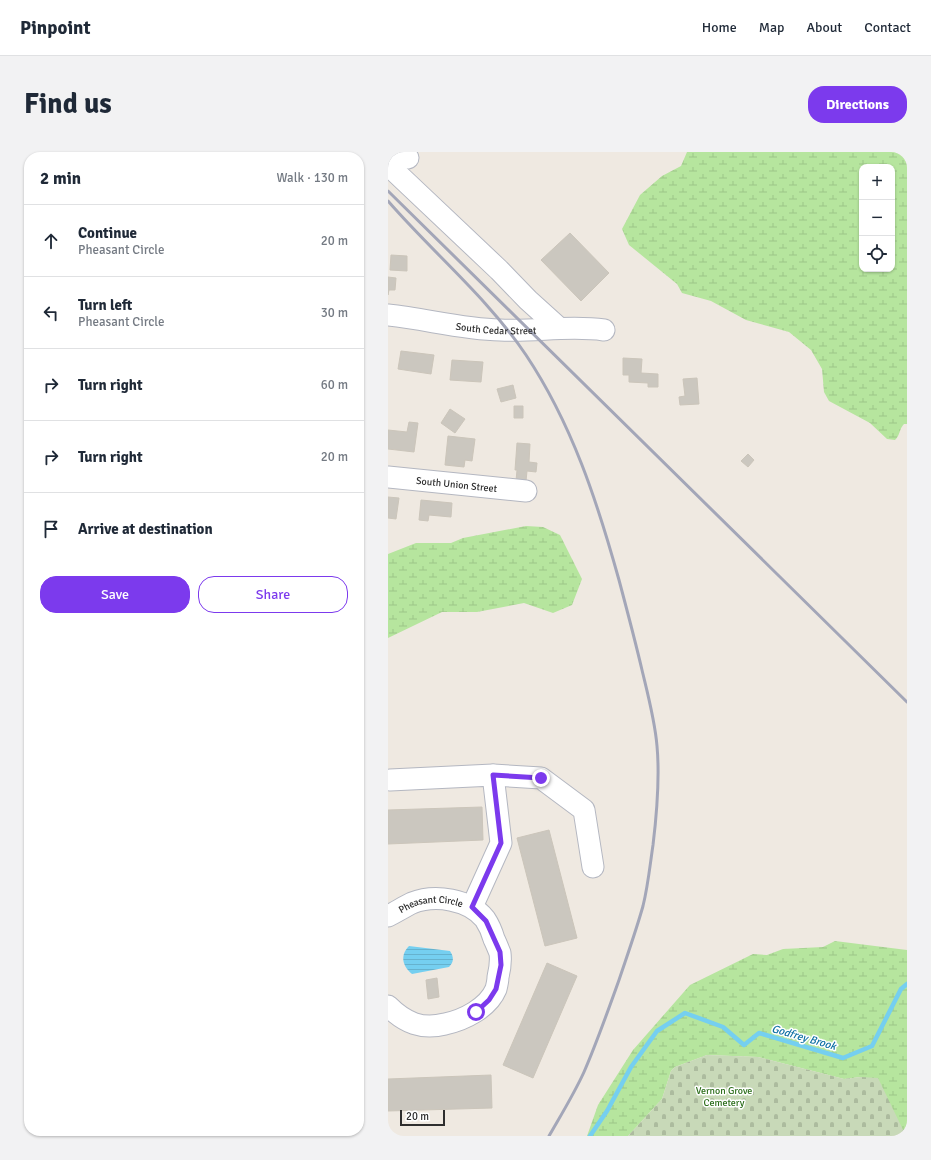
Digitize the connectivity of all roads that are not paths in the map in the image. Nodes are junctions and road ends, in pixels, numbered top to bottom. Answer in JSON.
{"nodes":[{"id":1,"x":388,"y":165,"type":"edge"},
{"id":2,"x":388,"y":315,"type":"edge"},
{"id":3,"x":559,"y":328,"type":"junction"},
{"id":4,"x":604,"y":330,"type":"dead end"},
{"id":5,"x":388,"y":477,"type":"edge"},
{"id":6,"x":526,"y":491,"type":"dead end"},
{"id":7,"x":493,"y":775,"type":"junction"},
{"id":8,"x":390,"y":780,"type":"dead end"},
{"id":9,"x":593,"y":867,"type":"dead end"},
{"id":10,"x":472,"y":907,"type":"junction"},
{"id":11,"x":388,"y":916,"type":"edge"},
{"id":12,"x":388,"y":1006,"type":"edge"}],
"edges":[{"from":1,"to":3,"type":"street"},
{"from":2,"to":3,"type":"street","name":"South Cedar Street"},
{"from":3,"to":4,"type":"street","name":"South Cedar Street"},
{"from":5,"to":6,"type":"street","name":"South Union Street"},
{"from":7,"to":8,"type":"street"},
{"from":7,"to":9,"type":"street"},
{"from":7,"to":10,"type":"street"},
{"from":10,"to":11,"type":"street","name":"Pheasant Circle"},
{"from":10,"to":12,"type":"street","name":"Pheasant Circle"}]}
